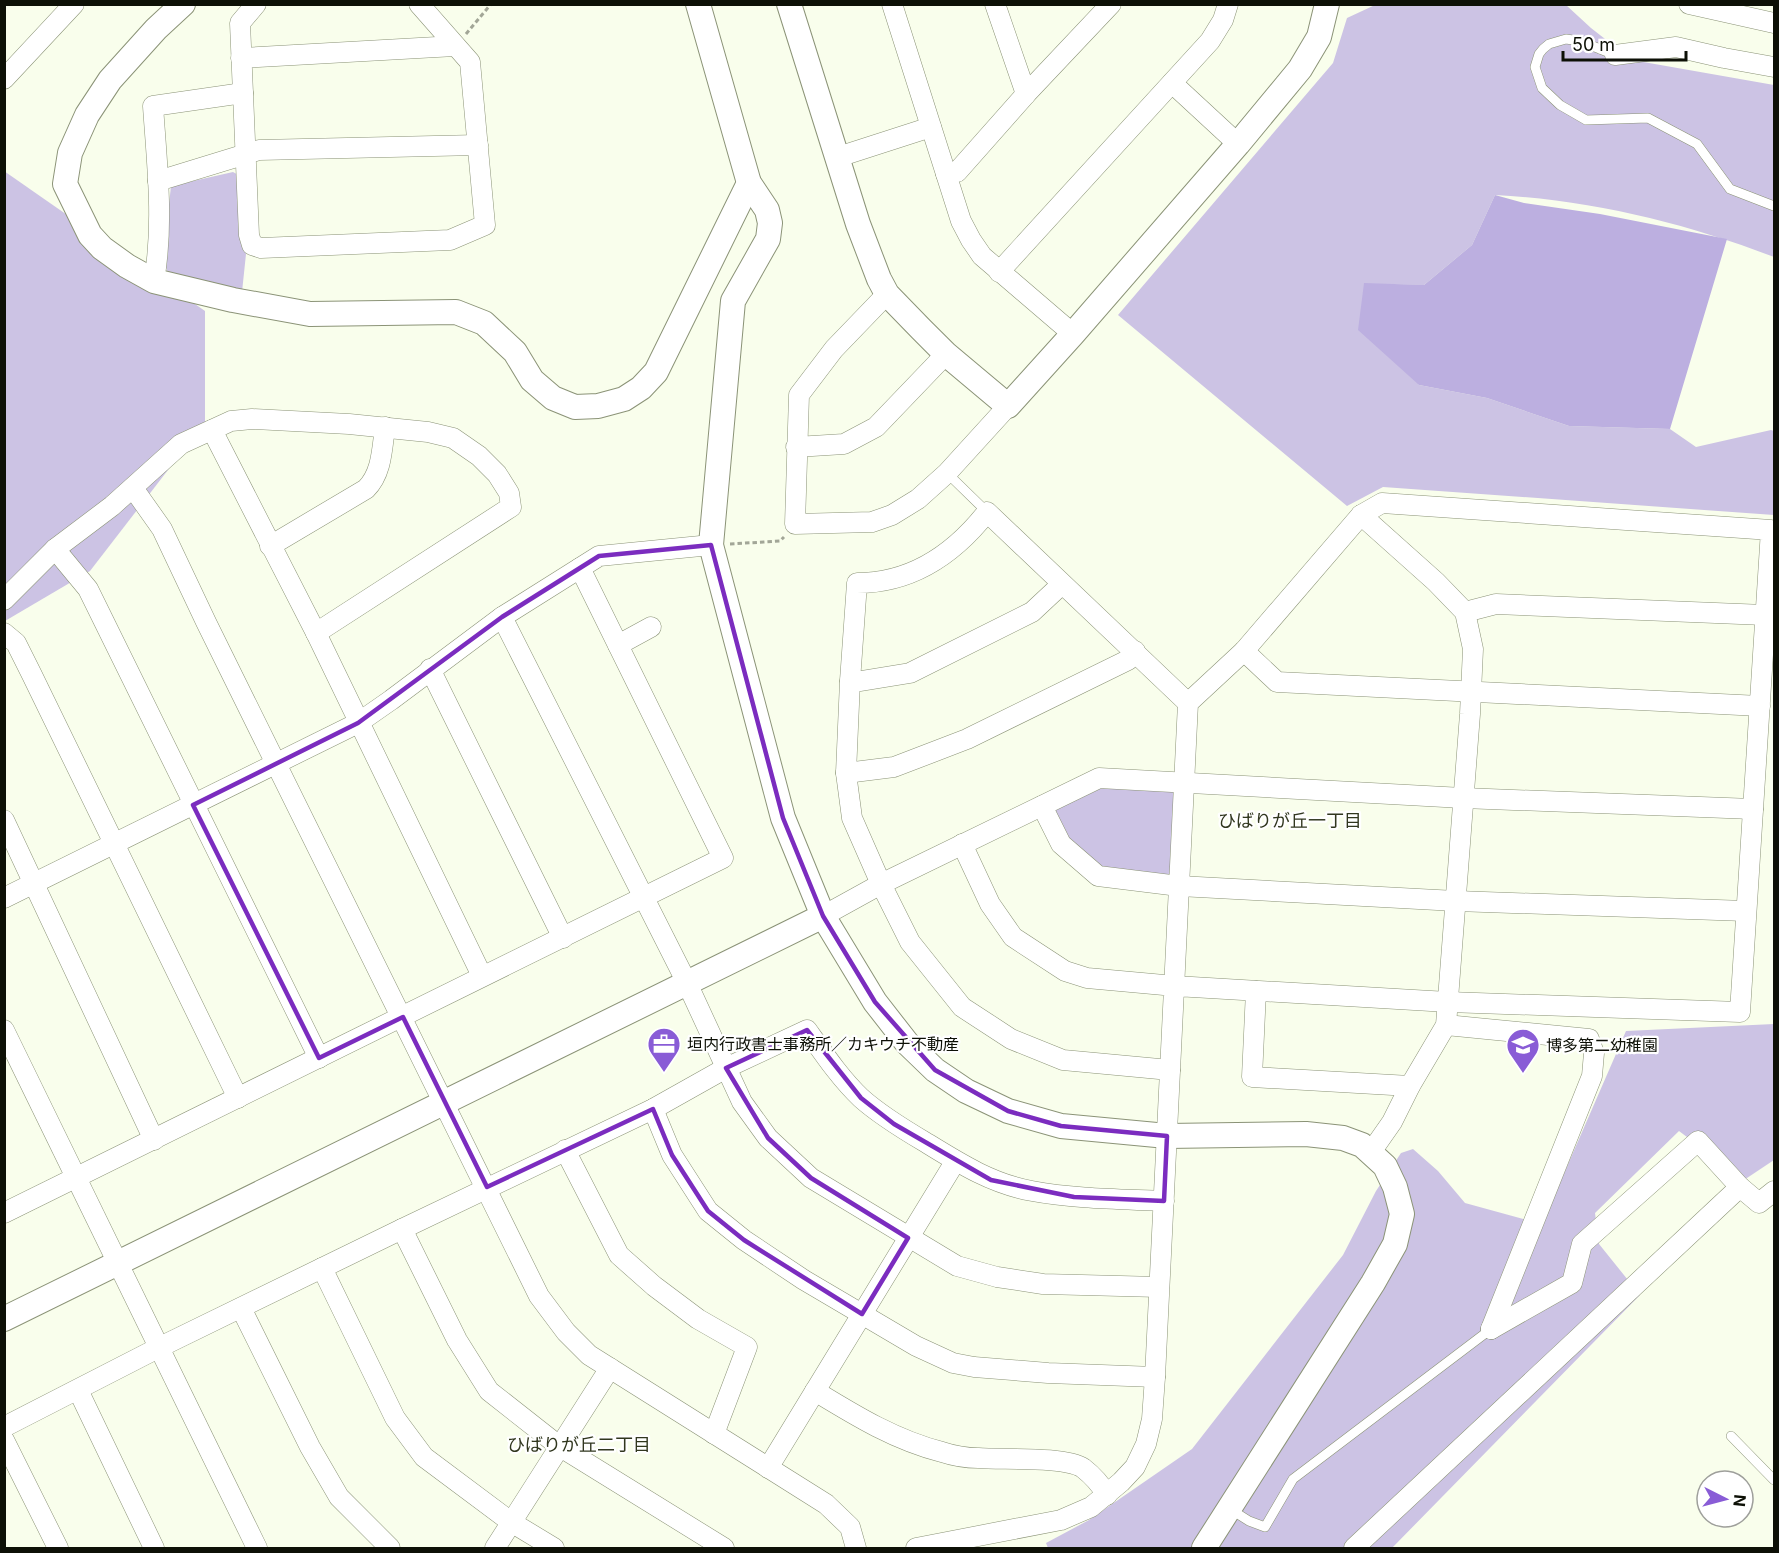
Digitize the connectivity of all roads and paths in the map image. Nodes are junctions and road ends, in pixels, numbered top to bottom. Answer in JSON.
{"nodes":[{"id":1,"x":74,"y":4,"type":"edge"},
{"id":2,"x":183,"y":4,"type":"edge"},
{"id":3,"x":256,"y":4,"type":"edge"},
{"id":4,"x":418,"y":4,"type":"edge"},
{"id":5,"x":491,"y":4,"type":"edge"},
{"id":6,"x":698,"y":4,"type":"edge"},
{"id":7,"x":789,"y":4,"type":"edge"},
{"id":8,"x":892,"y":4,"type":"edge"},
{"id":9,"x":995,"y":4,"type":"edge"},
{"id":10,"x":1111,"y":4,"type":"edge"},
{"id":11,"x":1228,"y":4,"type":"edge"},
{"id":12,"x":1327,"y":4,"type":"edge"},
{"id":13,"x":1689,"y":4,"type":"edge"},
{"id":14,"x":1774,"y":23,"type":"edge"},
{"id":15,"x":455,"y":46,"type":"junction"},
{"id":16,"x":1615,"y":55,"type":"joint"},
{"id":17,"x":241,"y":58,"type":"junction"},
{"id":18,"x":1774,"y":67,"type":"edge"},
{"id":19,"x":4,"y":79,"type":"edge"},
{"id":20,"x":1172,"y":82,"type":"junction"},
{"id":21,"x":243,"y":93,"type":"junction"},
{"id":22,"x":1026,"y":94,"type":"junction"},
{"id":23,"x":931,"y":127,"type":"junction"},
{"id":24,"x":1238,"y":144,"type":"junction"},
{"id":25,"x":478,"y":145,"type":"junction"},
{"id":26,"x":246,"y":154,"type":"junction"},
{"id":27,"x":838,"y":157,"type":"junction"},
{"id":28,"x":946,"y":174,"type":"junction"},
{"id":29,"x":158,"y":181,"type":"junction"},
{"id":30,"x":749,"y":183,"type":"junction"},
{"id":31,"x":1774,"y":206,"type":"edge"},
{"id":32,"x":999,"y":273,"type":"junction"},
{"id":33,"x":153,"y":281,"type":"junction"},
{"id":34,"x":887,"y":294,"type":"junction"},
{"id":35,"x":1073,"y":334,"type":"junction"},
{"id":36,"x":946,"y":354,"type":"junction"},
{"id":37,"x":1008,"y":406,"type":"junction"},
{"id":38,"x":385,"y":427,"type":"junction"},
{"id":39,"x":212,"y":430,"type":"junction"},
{"id":40,"x":796,"y":447,"type":"junction"},
{"id":41,"x":947,"y":473,"type":"junction"},
{"id":42,"x":133,"y":488,"type":"junction"},
{"id":43,"x":987,"y":512,"type":"junction"},
{"id":44,"x":1361,"y":515,"type":"junction"},
{"id":45,"x":795,"y":524,"type":"junction"},
{"id":46,"x":711,"y":545,"type":"junction"},
{"id":47,"x":270,"y":546,"type":"junction"},
{"id":48,"x":55,"y":549,"type":"junction"},
{"id":49,"x":580,"y":568,"type":"junction"},
{"id":50,"x":1062,"y":584,"type":"junction"},
{"id":51,"x":4,"y":600,"type":"edge"},
{"id":52,"x":1465,"y":612,"type":"junction"},
{"id":53,"x":1766,"y":615,"type":"junction"},
{"id":54,"x":502,"y":617,"type":"junction"},
{"id":55,"x":651,"y":627,"type":"dead end"},
{"id":56,"x":4,"y":633,"type":"edge"},
{"id":57,"x":316,"y":633,"type":"junction"},
{"id":58,"x":618,"y":645,"type":"junction"},
{"id":59,"x":1135,"y":651,"type":"junction"},
{"id":60,"x":1244,"y":651,"type":"junction"},
{"id":61,"x":430,"y":669,"type":"junction"},
{"id":62,"x":850,"y":681,"type":"junction"},
{"id":63,"x":1470,"y":692,"type":"junction"},
{"id":64,"x":1188,"y":703,"type":"junction"},
{"id":65,"x":1760,"y":706,"type":"junction"},
{"id":66,"x":358,"y":723,"type":"junction"},
{"id":67,"x":276,"y":763,"type":"junction"},
{"id":68,"x":846,"y":772,"type":"junction"},
{"id":69,"x":1184,"y":783,"type":"junction"},
{"id":70,"x":1463,"y":798,"type":"junction"},
{"id":71,"x":193,"y":805,"type":"junction"},
{"id":72,"x":1042,"y":806,"type":"junction"},
{"id":73,"x":1753,"y":809,"type":"junction"},
{"id":74,"x":4,"y":820,"type":"edge"},
{"id":75,"x":114,"y":844,"type":"junction"},
{"id":76,"x":962,"y":844,"type":"junction"},
{"id":77,"x":35,"y":884,"type":"junction"},
{"id":78,"x":881,"y":884,"type":"junction"},
{"id":79,"x":1179,"y":886,"type":"junction"},
{"id":80,"x":4,"y":898,"type":"edge"},
{"id":81,"x":644,"y":898,"type":"junction"},
{"id":82,"x":1456,"y":901,"type":"junction"},
{"id":83,"x":1746,"y":911,"type":"junction"},
{"id":84,"x":823,"y":916,"type":"junction"},
{"id":85,"x":563,"y":938,"type":"junction"},
{"id":86,"x":482,"y":976,"type":"junction"},
{"id":87,"x":687,"y":983,"type":"junction"},
{"id":88,"x":1175,"y":986,"type":"junction"},
{"id":89,"x":1256,"y":991,"type":"junction"},
{"id":90,"x":1448,"y":1002,"type":"junction"},
{"id":91,"x":403,"y":1017,"type":"junction"},
{"id":92,"x":1446,"y":1025,"type":"junction"},
{"id":93,"x":4,"y":1030,"type":"edge"},
{"id":94,"x":318,"y":1058,"type":"junction"},
{"id":95,"x":726,"y":1068,"type":"junction"},
{"id":96,"x":1170,"y":1070,"type":"junction"},
{"id":97,"x":1410,"y":1086,"type":"junction"},
{"id":98,"x":238,"y":1098,"type":"junction"},
{"id":99,"x":445,"y":1102,"type":"junction"},
{"id":100,"x":653,"y":1109,"type":"junction"},
{"id":101,"x":1167,"y":1136,"type":"junction"},
{"id":102,"x":154,"y":1140,"type":"junction"},
{"id":103,"x":565,"y":1150,"type":"junction"},
{"id":104,"x":1371,"y":1152,"type":"junction"},
{"id":105,"x":955,"y":1161,"type":"junction"},
{"id":106,"x":77,"y":1178,"type":"junction"},
{"id":107,"x":487,"y":1187,"type":"junction"},
{"id":108,"x":1740,"y":1187,"type":"junction"},
{"id":109,"x":1774,"y":1191,"type":"edge"},
{"id":110,"x":1164,"y":1202,"type":"junction"},
{"id":111,"x":4,"y":1213,"type":"edge"},
{"id":112,"x":402,"y":1229,"type":"junction"},
{"id":113,"x":908,"y":1238,"type":"junction"},
{"id":114,"x":118,"y":1263,"type":"junction"},
{"id":115,"x":322,"y":1268,"type":"junction"},
{"id":116,"x":1159,"y":1287,"type":"junction"},
{"id":117,"x":241,"y":1308,"type":"junction"},
{"id":118,"x":862,"y":1314,"type":"junction"},
{"id":119,"x":4,"y":1319,"type":"edge"},
{"id":120,"x":1491,"y":1329,"type":"junction"},
{"id":121,"x":160,"y":1347,"type":"junction"},
{"id":122,"x":610,"y":1368,"type":"junction"},
{"id":123,"x":1155,"y":1377,"type":"junction"},
{"id":124,"x":78,"y":1390,"type":"junction"},
{"id":125,"x":815,"y":1391,"type":"junction"},
{"id":126,"x":4,"y":1426,"type":"edge"},
{"id":127,"x":714,"y":1434,"type":"junction"},
{"id":128,"x":1731,"y":1436,"type":"dead end"},
{"id":129,"x":4,"y":1440,"type":"edge"},
{"id":130,"x":559,"y":1446,"type":"junction"},
{"id":131,"x":768,"y":1468,"type":"junction"},
{"id":132,"x":1774,"y":1480,"type":"edge"},
{"id":133,"x":1107,"y":1495,"type":"junction"},
{"id":134,"x":1230,"y":1509,"type":"junction"},
{"id":135,"x":511,"y":1521,"type":"junction"},
{"id":136,"x":58,"y":1548,"type":"edge"},
{"id":137,"x":154,"y":1548,"type":"edge"},
{"id":138,"x":257,"y":1548,"type":"edge"},
{"id":139,"x":390,"y":1548,"type":"edge"},
{"id":140,"x":495,"y":1548,"type":"edge"},
{"id":141,"x":554,"y":1548,"type":"edge"},
{"id":142,"x":724,"y":1548,"type":"edge"},
{"id":143,"x":856,"y":1548,"type":"edge"},
{"id":144,"x":916,"y":1548,"type":"edge"},
{"id":145,"x":1204,"y":1548,"type":"edge"},
{"id":146,"x":1354,"y":1548,"type":"edge"}],
"edges":[{"from":1,"to":19,"type":"street"},
{"from":2,"to":33,"type":"street"},
{"from":3,"to":17,"type":"street"},
{"from":4,"to":15,"type":"street"},
{"from":5,"to":15,"type":"path"},
{"from":6,"to":30,"type":"street"},
{"from":7,"to":27,"type":"street"},
{"from":8,"to":23,"type":"street"},
{"from":9,"to":22,"type":"street"},
{"from":10,"to":22,"type":"street"},
{"from":11,"to":20,"type":"street"},
{"from":12,"to":24,"type":"street"},
{"from":13,"to":14,"type":"street"},
{"from":15,"to":17,"type":"street"},
{"from":15,"to":25,"type":"street"},
{"from":16,"to":18,"type":"street"},
{"from":16,"to":31,"type":"lane"},
{"from":17,"to":21,"type":"street"},
{"from":20,"to":24,"type":"street"},
{"from":20,"to":32,"type":"street"},
{"from":21,"to":26,"type":"street"},
{"from":21,"to":29,"type":"street"},
{"from":22,"to":28,"type":"street"},
{"from":23,"to":27,"type":"street"},
{"from":23,"to":28,"type":"street"},
{"from":24,"to":35,"type":"street"},
{"from":25,"to":26,"type":"street"},
{"from":25,"to":26,"type":"street"},
{"from":26,"to":29,"type":"street"},
{"from":27,"to":34,"type":"street"},
{"from":28,"to":32,"type":"street"},
{"from":29,"to":33,"type":"street"},
{"from":30,"to":33,"type":"street"},
{"from":30,"to":46,"type":"street"},
{"from":32,"to":35,"type":"street"},
{"from":34,"to":36,"type":"street"},
{"from":34,"to":40,"type":"street"},
{"from":35,"to":37,"type":"street"},
{"from":36,"to":37,"type":"street"},
{"from":36,"to":40,"type":"street"},
{"from":37,"to":41,"type":"street"},
{"from":38,"to":39,"type":"street"},
{"from":38,"to":47,"type":"street"},
{"from":38,"to":57,"type":"street"},
{"from":39,"to":42,"type":"street"},
{"from":39,"to":47,"type":"street"},
{"from":40,"to":45,"type":"street"},
{"from":41,"to":43,"type":"lane"},
{"from":41,"to":45,"type":"street"},
{"from":42,"to":48,"type":"street"},
{"from":42,"to":67,"type":"street"},
{"from":43,"to":50,"type":"street"},
{"from":43,"to":62,"type":"street"},
{"from":44,"to":52,"type":"street"},
{"from":44,"to":53,"type":"street"},
{"from":44,"to":60,"type":"street"},
{"from":45,"to":46,"type":"path"},
{"from":46,"to":49,"type":"street"},
{"from":46,"to":84,"type":"street"},
{"from":47,"to":57,"type":"street"},
{"from":48,"to":51,"type":"street"},
{"from":48,"to":71,"type":"street"},
{"from":49,"to":54,"type":"street"},
{"from":49,"to":58,"type":"street"},
{"from":50,"to":59,"type":"street"},
{"from":50,"to":62,"type":"street"},
{"from":52,"to":53,"type":"street"},
{"from":52,"to":63,"type":"street"},
{"from":53,"to":65,"type":"street"},
{"from":54,"to":61,"type":"street"},
{"from":54,"to":81,"type":"street"},
{"from":55,"to":58,"type":"street"},
{"from":56,"to":75,"type":"street"},
{"from":57,"to":66,"type":"street"},
{"from":58,"to":81,"type":"street"},
{"from":59,"to":64,"type":"street"},
{"from":59,"to":68,"type":"street"},
{"from":60,"to":63,"type":"street"},
{"from":60,"to":64,"type":"street"},
{"from":61,"to":66,"type":"street"},
{"from":61,"to":85,"type":"street"},
{"from":62,"to":68,"type":"street"},
{"from":63,"to":65,"type":"street"},
{"from":63,"to":70,"type":"street"},
{"from":64,"to":69,"type":"street"},
{"from":65,"to":73,"type":"street"},
{"from":66,"to":67,"type":"street"},
{"from":66,"to":86,"type":"street"},
{"from":67,"to":71,"type":"street"},
{"from":67,"to":91,"type":"street"},
{"from":68,"to":78,"type":"street"},
{"from":69,"to":70,"type":"street"},
{"from":69,"to":72,"type":"street"},
{"from":69,"to":79,"type":"street"},
{"from":70,"to":73,"type":"street"},
{"from":70,"to":82,"type":"street"},
{"from":71,"to":75,"type":"street"},
{"from":71,"to":94,"type":"street"},
{"from":72,"to":76,"type":"street"},
{"from":72,"to":79,"type":"street"},
{"from":73,"to":83,"type":"street"},
{"from":74,"to":77,"type":"street"},
{"from":75,"to":77,"type":"street"},
{"from":75,"to":98,"type":"street"},
{"from":76,"to":78,"type":"street"},
{"from":76,"to":88,"type":"street"},
{"from":77,"to":80,"type":"street"},
{"from":77,"to":102,"type":"street"},
{"from":78,"to":84,"type":"street"},
{"from":78,"to":96,"type":"street"},
{"from":79,"to":82,"type":"street"},
{"from":79,"to":88,"type":"street"},
{"from":81,"to":85,"type":"street"},
{"from":81,"to":87,"type":"street"},
{"from":82,"to":83,"type":"street"},
{"from":82,"to":90,"type":"street"},
{"from":83,"to":90,"type":"street"},
{"from":84,"to":87,"type":"street"},
{"from":84,"to":101,"type":"street"},
{"from":85,"to":86,"type":"street"},
{"from":86,"to":91,"type":"street"},
{"from":87,"to":95,"type":"street"},
{"from":87,"to":99,"type":"street"},
{"from":88,"to":89,"type":"street"},
{"from":88,"to":96,"type":"street"},
{"from":89,"to":90,"type":"street"},
{"from":89,"to":97,"type":"street"},
{"from":90,"to":92,"type":"street"},
{"from":91,"to":94,"type":"street"},
{"from":91,"to":99,"type":"street"},
{"from":92,"to":97,"type":"street"},
{"from":92,"to":120,"type":"street"},
{"from":93,"to":106,"type":"street"},
{"from":94,"to":98,"type":"street"},
{"from":95,"to":100,"type":"street"},
{"from":95,"to":105,"type":"street"},
{"from":95,"to":113,"type":"street"},
{"from":96,"to":101,"type":"street"},
{"from":97,"to":104,"type":"street"},
{"from":98,"to":102,"type":"street"},
{"from":99,"to":107,"type":"street"},
{"from":99,"to":114,"type":"street"},
{"from":100,"to":103,"type":"street"},
{"from":100,"to":118,"type":"street"},
{"from":101,"to":104,"type":"street"},
{"from":101,"to":110,"type":"street"},
{"from":102,"to":106,"type":"street"},
{"from":103,"to":107,"type":"street"},
{"from":103,"to":127,"type":"street"},
{"from":104,"to":134,"type":"street"},
{"from":105,"to":110,"type":"street"},
{"from":105,"to":113,"type":"street"},
{"from":106,"to":111,"type":"street"},
{"from":106,"to":114,"type":"street"},
{"from":107,"to":112,"type":"street"},
{"from":107,"to":122,"type":"street"},
{"from":108,"to":109,"type":"street"},
{"from":108,"to":120,"type":"street"},
{"from":108,"to":146,"type":"street"},
{"from":110,"to":116,"type":"street"},
{"from":112,"to":115,"type":"street"},
{"from":112,"to":130,"type":"street"},
{"from":113,"to":116,"type":"street"},
{"from":113,"to":118,"type":"street"},
{"from":114,"to":119,"type":"street"},
{"from":114,"to":121,"type":"street"},
{"from":115,"to":117,"type":"street"},
{"from":115,"to":135,"type":"street"},
{"from":116,"to":123,"type":"street"},
{"from":117,"to":121,"type":"street"},
{"from":117,"to":139,"type":"street"},
{"from":118,"to":123,"type":"street"},
{"from":118,"to":125,"type":"street"},
{"from":120,"to":134,"type":"lane"},
{"from":121,"to":124,"type":"street"},
{"from":121,"to":138,"type":"street"},
{"from":122,"to":127,"type":"street"},
{"from":122,"to":130,"type":"street"},
{"from":123,"to":133,"type":"street"},
{"from":124,"to":126,"type":"street"},
{"from":124,"to":137,"type":"street"},
{"from":125,"to":131,"type":"street"},
{"from":125,"to":133,"type":"street"},
{"from":127,"to":131,"type":"street"},
{"from":128,"to":132,"type":"lane"},
{"from":129,"to":136,"type":"street"},
{"from":130,"to":135,"type":"street"},
{"from":130,"to":142,"type":"street"},
{"from":131,"to":143,"type":"street"},
{"from":133,"to":144,"type":"street"},
{"from":134,"to":145,"type":"street"},
{"from":135,"to":140,"type":"street"},
{"from":135,"to":141,"type":"street"}]}
